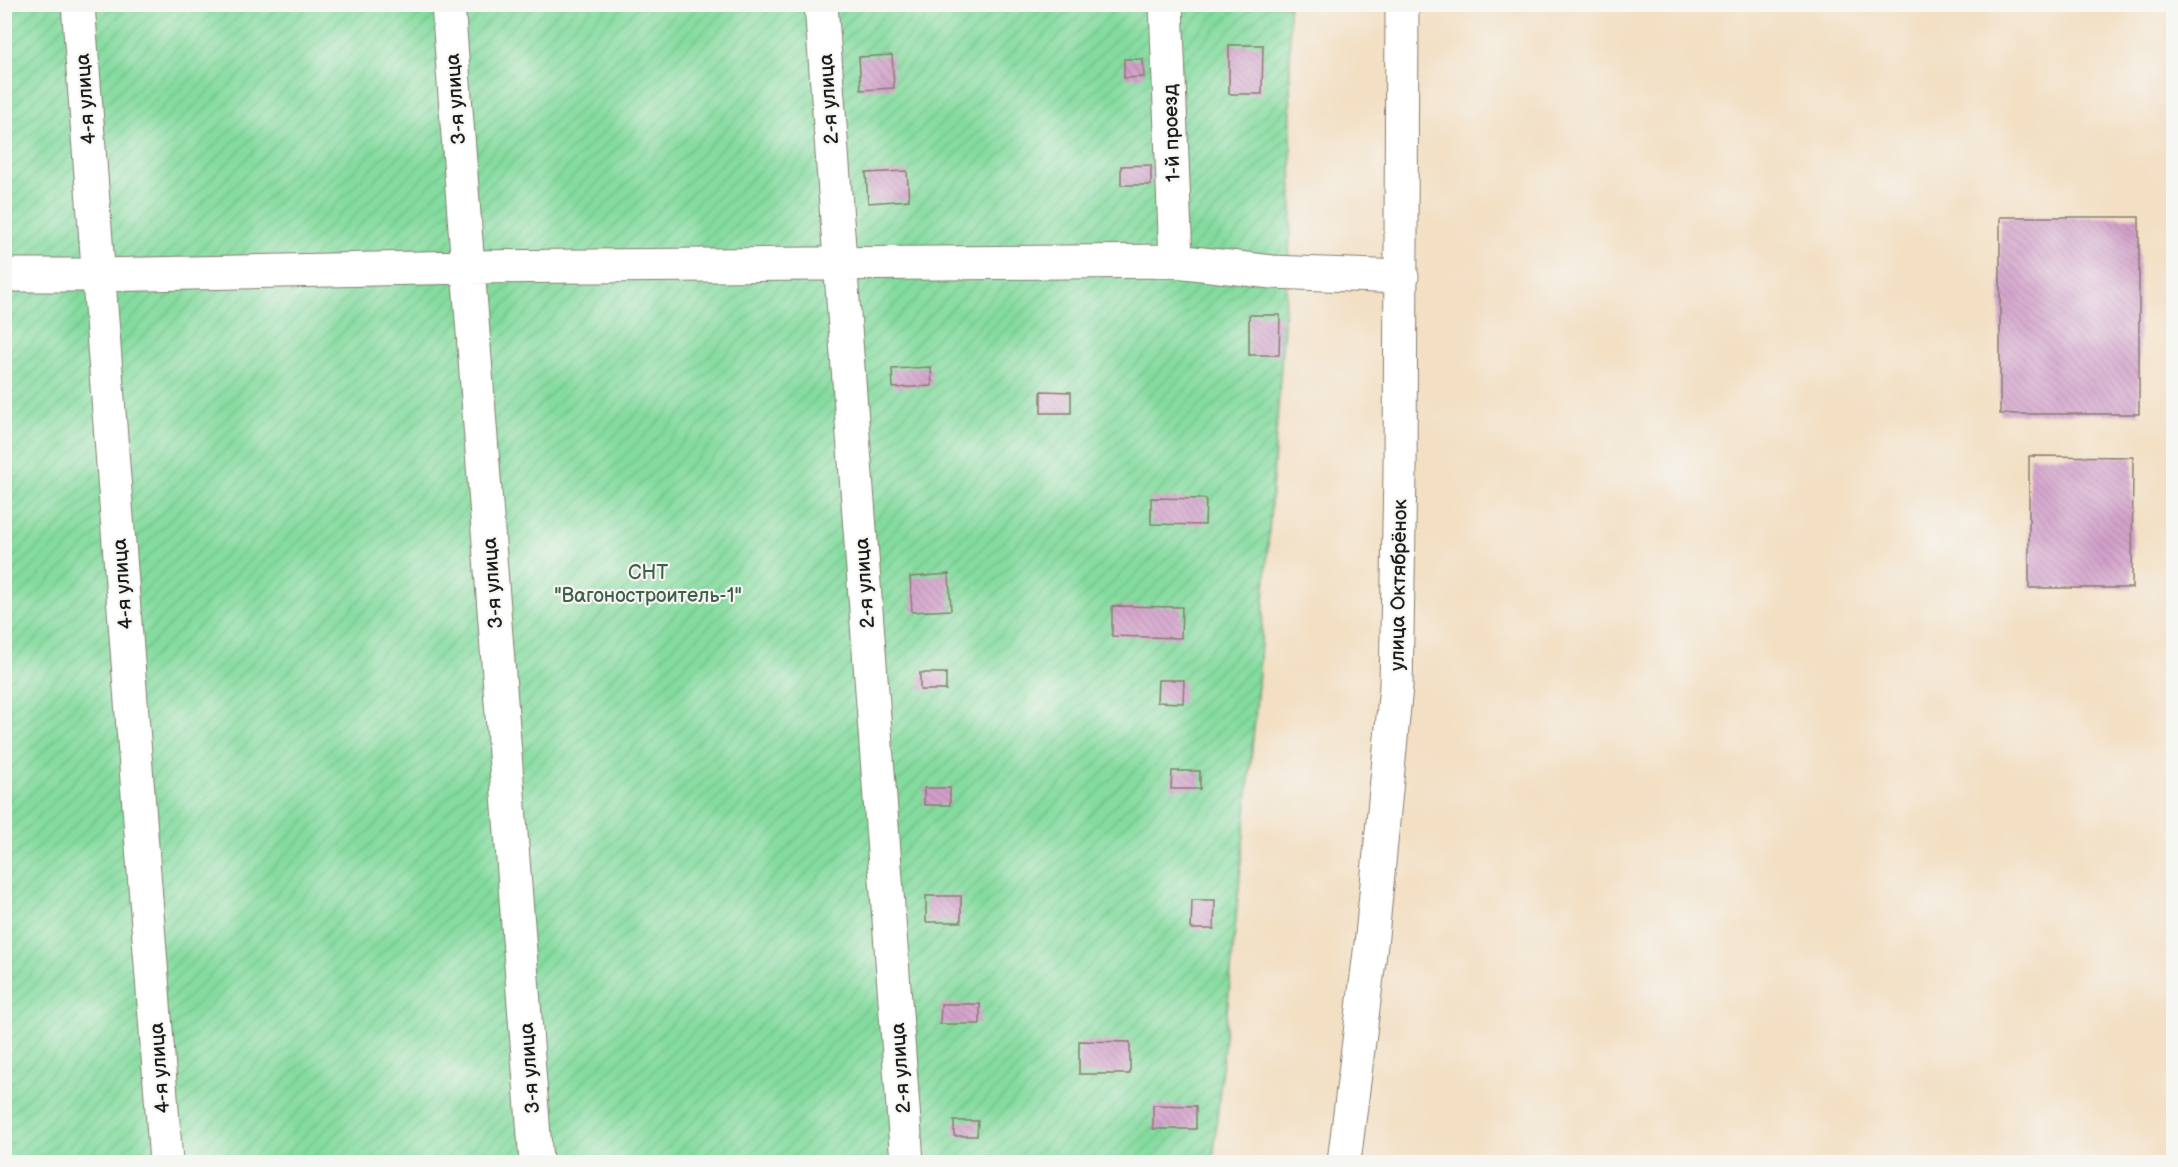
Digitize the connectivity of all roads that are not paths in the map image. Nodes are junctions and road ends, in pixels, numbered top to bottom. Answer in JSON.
{"nodes":[{"id":1,"x":78,"y":4,"type":"edge"},
{"id":2,"x":448,"y":4,"type":"edge"},
{"id":3,"x":821,"y":4,"type":"edge"},
{"id":4,"x":1166,"y":4,"type":"edge"},
{"id":5,"x":1402,"y":4,"type":"edge"},
{"id":6,"x":1176,"y":261,"type":"junction"},
{"id":7,"x":841,"y":264,"type":"junction"},
{"id":8,"x":468,"y":267,"type":"junction"},
{"id":9,"x":4,"y":275,"type":"edge"},
{"id":10,"x":98,"y":275,"type":"junction"},
{"id":11,"x":1402,"y":277,"type":"junction"},
{"id":12,"x":166,"y":1162,"type":"edge"},
{"id":13,"x":536,"y":1162,"type":"edge"},
{"id":14,"x":907,"y":1162,"type":"edge"},
{"id":15,"x":1344,"y":1162,"type":"edge"}],
"edges":[{"from":1,"to":10,"type":"street","name":"4-я улица"},
{"from":2,"to":8,"type":"street","name":"3-я улица"},
{"from":3,"to":7,"type":"street","name":"2-я улица"},
{"from":4,"to":6,"type":"street","name":"1-й проезд"},
{"from":5,"to":11,"type":"street","name":"улица Октябрёнок"},
{"from":6,"to":7,"type":"street"},
{"from":6,"to":11,"type":"street"},
{"from":7,"to":8,"type":"street"},
{"from":7,"to":14,"type":"street","name":"2-я улица"},
{"from":8,"to":10,"type":"street"},
{"from":8,"to":13,"type":"street","name":"3-я улица"},
{"from":9,"to":10,"type":"street"},
{"from":10,"to":12,"type":"street","name":"4-я улица"},
{"from":11,"to":15,"type":"street","name":"улица Октябрёнок"}]}
